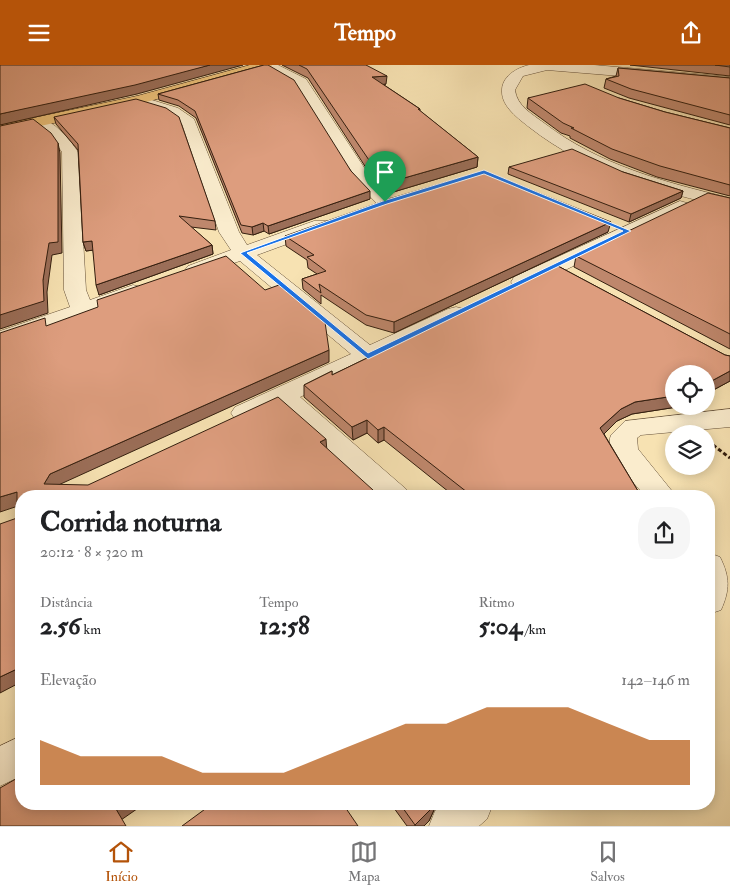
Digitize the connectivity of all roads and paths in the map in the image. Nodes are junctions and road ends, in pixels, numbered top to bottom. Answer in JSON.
{"nodes":[{"id":1,"x":267,"y":65,"type":"edge"},
{"id":2,"x":536,"y":67,"type":"junction"},
{"id":3,"x":571,"y":81,"type":"dead end"},
{"id":4,"x":730,"y":81,"type":"edge"},
{"id":5,"x":139,"y":99,"type":"junction"},
{"id":6,"x":38,"y":122,"type":"junction"},
{"id":7,"x":0,"y":129,"type":"edge"},
{"id":8,"x":704,"y":196,"type":"junction"},
{"id":9,"x":385,"y":203,"type":"edge"},
{"id":10,"x":730,"y":203,"type":"edge"},
{"id":11,"x":341,"y":218,"type":"edge"},
{"id":12,"x":243,"y":253,"type":"junction"},
{"id":13,"x":554,"y":267,"type":"junction"},
{"id":14,"x":180,"y":275,"type":"edge"},
{"id":15,"x":580,"y":281,"type":"edge"},
{"id":16,"x":153,"y":284,"type":"edge"},
{"id":17,"x":501,"y":292,"type":"edge"},
{"id":18,"x":474,"y":305,"type":"edge"},
{"id":19,"x":82,"y":309,"type":"junction"},
{"id":20,"x":0,"y":339,"type":"edge"},
{"id":21,"x":368,"y":356,"type":"junction"},
{"id":22,"x":283,"y":395,"type":"junction"},
{"id":23,"x":730,"y":418,"type":"edge"},
{"id":24,"x":228,"y":420,"type":"edge"},
{"id":25,"x":715,"y":446,"type":"edge"},
{"id":26,"x":730,"y":458,"type":"edge"},
{"id":27,"x":389,"y":490,"type":"edge"},
{"id":28,"x":656,"y":490,"type":"edge"},
{"id":29,"x":15,"y":758,"type":"edge"},
{"id":30,"x":0,"y":767,"type":"edge"},
{"id":31,"x":466,"y":810,"type":"edge"},
{"id":32,"x":450,"y":826,"type":"edge"}],
"edges":[{"from":1,"to":5,"type":"main road"},
{"from":1,"to":9,"type":"street"},
{"from":2,"to":3,"type":"street"},
{"from":2,"to":4,"type":"street"},
{"from":2,"to":8,"type":"street"},
{"from":5,"to":6,"type":"main road"},
{"from":5,"to":12,"type":"street"},
{"from":6,"to":7,"type":"main road"},
{"from":6,"to":19,"type":"street"},
{"from":8,"to":10,"type":"street"},
{"from":8,"to":13,"type":"street"},
{"from":11,"to":12,"type":"street"},
{"from":12,"to":14,"type":"street"},
{"from":12,"to":21,"type":"street"},
{"from":13,"to":15,"type":"street"},
{"from":13,"to":17,"type":"street"},
{"from":16,"to":19,"type":"street"},
{"from":18,"to":21,"type":"street"},
{"from":19,"to":20,"type":"street"},
{"from":21,"to":22,"type":"street"},
{"from":22,"to":24,"type":"street"},
{"from":22,"to":27,"type":"street"},
{"from":23,"to":28,"type":"street"},
{"from":25,"to":26,"type":"path"},
{"from":29,"to":30,"type":"street"},
{"from":31,"to":32,"type":"street"}]}
